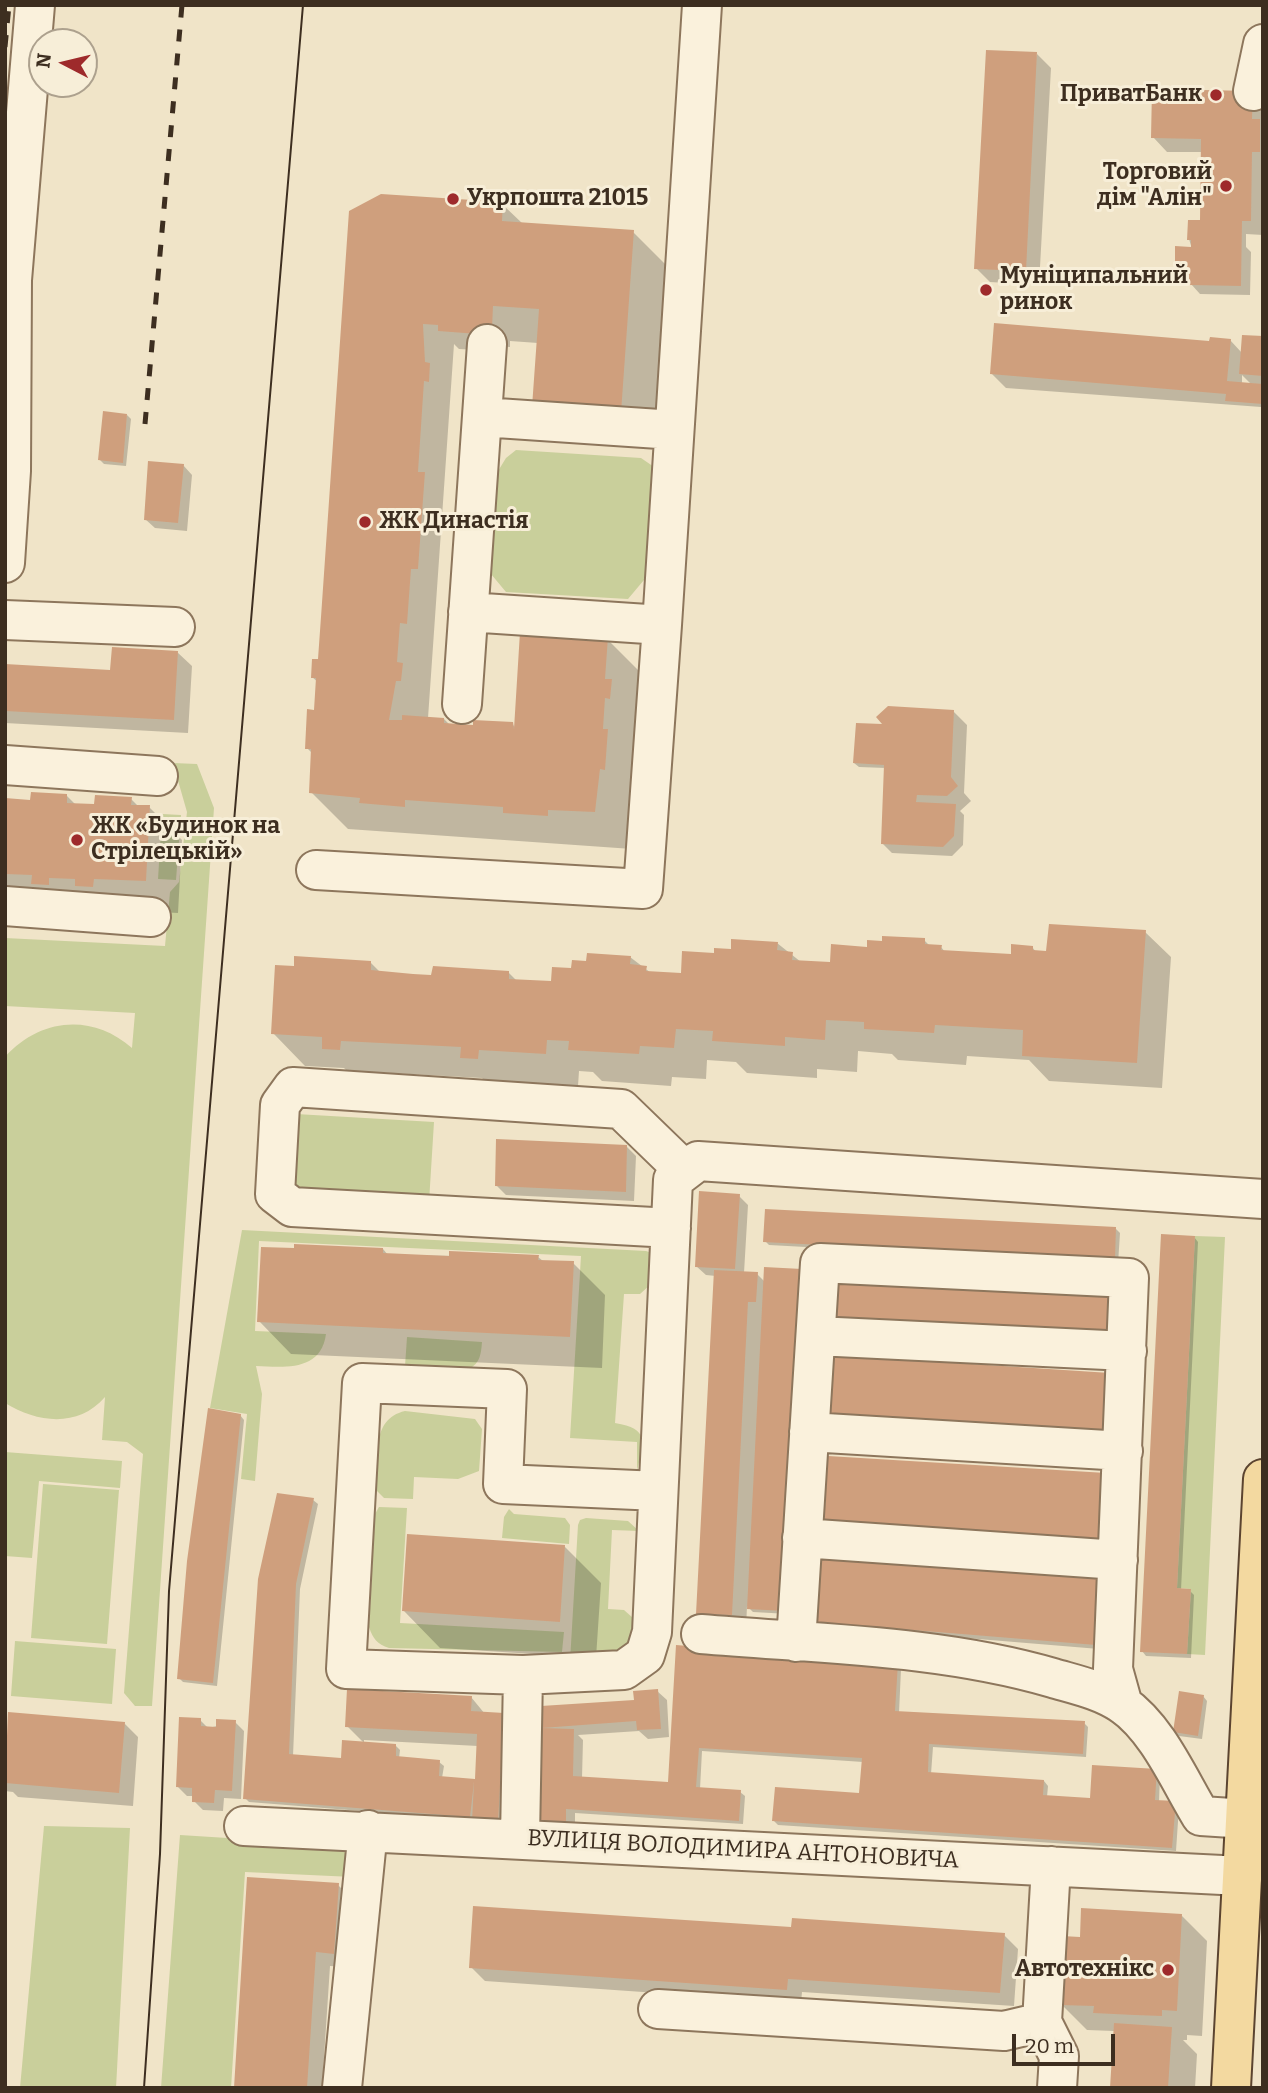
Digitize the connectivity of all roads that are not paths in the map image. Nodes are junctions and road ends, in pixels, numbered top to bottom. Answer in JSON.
{"nodes":[{"id":1,"x":35,"y":5,"type":"edge"},
{"id":2,"x":702,"y":5,"type":"edge"},
{"id":3,"x":1263,"y":44,"type":"edge"},
{"id":4,"x":1253,"y":91,"type":"dead end"},
{"id":5,"x":487,"y":344,"type":"dead end"},
{"id":6,"x":482,"y":417,"type":"junction"},
{"id":7,"x":674,"y":430,"type":"junction"},
{"id":8,"x":5,"y":563,"type":"edge"},
{"id":9,"x":468,"y":612,"type":"junction"},
{"id":10,"x":5,"y":620,"type":"edge"},
{"id":11,"x":662,"y":625,"type":"junction"},
{"id":12,"x":175,"y":627,"type":"dead end"},
{"id":13,"x":462,"y":705,"type":"dead end"},
{"id":14,"x":5,"y":765,"type":"edge"},
{"id":15,"x":158,"y":776,"type":"dead end"},
{"id":16,"x":316,"y":870,"type":"dead end"},
{"id":17,"x":5,"y":906,"type":"edge"},
{"id":18,"x":151,"y":917,"type":"dead end"},
{"id":19,"x":685,"y":1171,"type":"junction"},
{"id":20,"x":1263,"y":1199,"type":"edge"},
{"id":21,"x":671,"y":1228,"type":"junction"},
{"id":22,"x":816,"y":1336,"type":"junction"},
{"id":23,"x":1127,"y":1351,"type":"junction"},
{"id":24,"x":809,"y":1432,"type":"junction"},
{"id":25,"x":1122,"y":1451,"type":"junction"},
{"id":26,"x":1263,"y":1479,"type":"edge"},
{"id":27,"x":659,"y":1491,"type":"junction"},
{"id":28,"x":802,"y":1538,"type":"junction"},
{"id":29,"x":1118,"y":1560,"type":"junction"},
{"id":30,"x":1260,"y":1590,"type":"edge"},
{"id":31,"x":701,"y":1634,"type":"dead end"},
{"id":32,"x":796,"y":1642,"type":"junction"},
{"id":33,"x":523,"y":1675,"type":"junction"},
{"id":34,"x":1123,"y":1705,"type":"junction"},
{"id":35,"x":1254,"y":1819,"type":"edge"},
{"id":36,"x":244,"y":1826,"type":"dead end"},
{"id":37,"x":368,"y":1830,"type":"junction"},
{"id":38,"x":520,"y":1838,"type":"junction"},
{"id":39,"x":1051,"y":1866,"type":"junction"},
{"id":40,"x":1242,"y":1876,"type":"junction"},
{"id":41,"x":658,"y":2009,"type":"dead end"},
{"id":42,"x":1042,"y":2022,"type":"junction"},
{"id":43,"x":351,"y":2087,"type":"edge"},
{"id":44,"x":1057,"y":2088,"type":"edge"},
{"id":45,"x":1231,"y":2088,"type":"edge"}],
"edges":[{"from":1,"to":8,"type":"street"},
{"from":2,"to":7,"type":"street"},
{"from":3,"to":4,"type":"street"},
{"from":5,"to":6,"type":"street"},
{"from":6,"to":7,"type":"street"},
{"from":6,"to":9,"type":"street"},
{"from":7,"to":11,"type":"street"},
{"from":9,"to":11,"type":"street"},
{"from":9,"to":13,"type":"street"},
{"from":10,"to":12,"type":"street"},
{"from":11,"to":16,"type":"street"},
{"from":14,"to":15,"type":"street"},
{"from":17,"to":18,"type":"street"},
{"from":19,"to":20,"type":"street"},
{"from":19,"to":21,"type":"street"},
{"from":19,"to":21,"type":"street"},
{"from":21,"to":27,"type":"street"},
{"from":22,"to":23,"type":"street"},
{"from":22,"to":23,"type":"street"},
{"from":22,"to":24,"type":"street"},
{"from":23,"to":25,"type":"street"},
{"from":24,"to":25,"type":"street"},
{"from":24,"to":28,"type":"street"},
{"from":25,"to":29,"type":"street"},
{"from":26,"to":30,"type":"main road"},
{"from":27,"to":33,"type":"street"},
{"from":27,"to":33,"type":"street"},
{"from":28,"to":29,"type":"street"},
{"from":28,"to":32,"type":"street"},
{"from":29,"to":34,"type":"street"},
{"from":30,"to":35,"type":"main road"},
{"from":31,"to":32,"type":"street"},
{"from":32,"to":34,"type":"street"},
{"from":33,"to":38,"type":"street"},
{"from":34,"to":35,"type":"street"},
{"from":35,"to":40,"type":"main road"},
{"from":36,"to":37,"type":"street","name":"ВУЛИЦЯ ВОЛОДИМИРА АНТОНОВИЧА"},
{"from":37,"to":38,"type":"street","name":"ВУЛИЦЯ ВОЛОДИМИРА АНТОНОВИЧА"},
{"from":37,"to":43,"type":"street"},
{"from":38,"to":39,"type":"street","name":"ВУЛИЦЯ ВОЛОДИМИРА АНТОНОВИЧА"},
{"from":39,"to":40,"type":"street","name":"ВУЛИЦЯ ВОЛОДИМИРА АНТОНОВИЧА"},
{"from":39,"to":42,"type":"street"},
{"from":40,"to":45,"type":"main road"},
{"from":41,"to":42,"type":"street"},
{"from":42,"to":44,"type":"street"}]}
